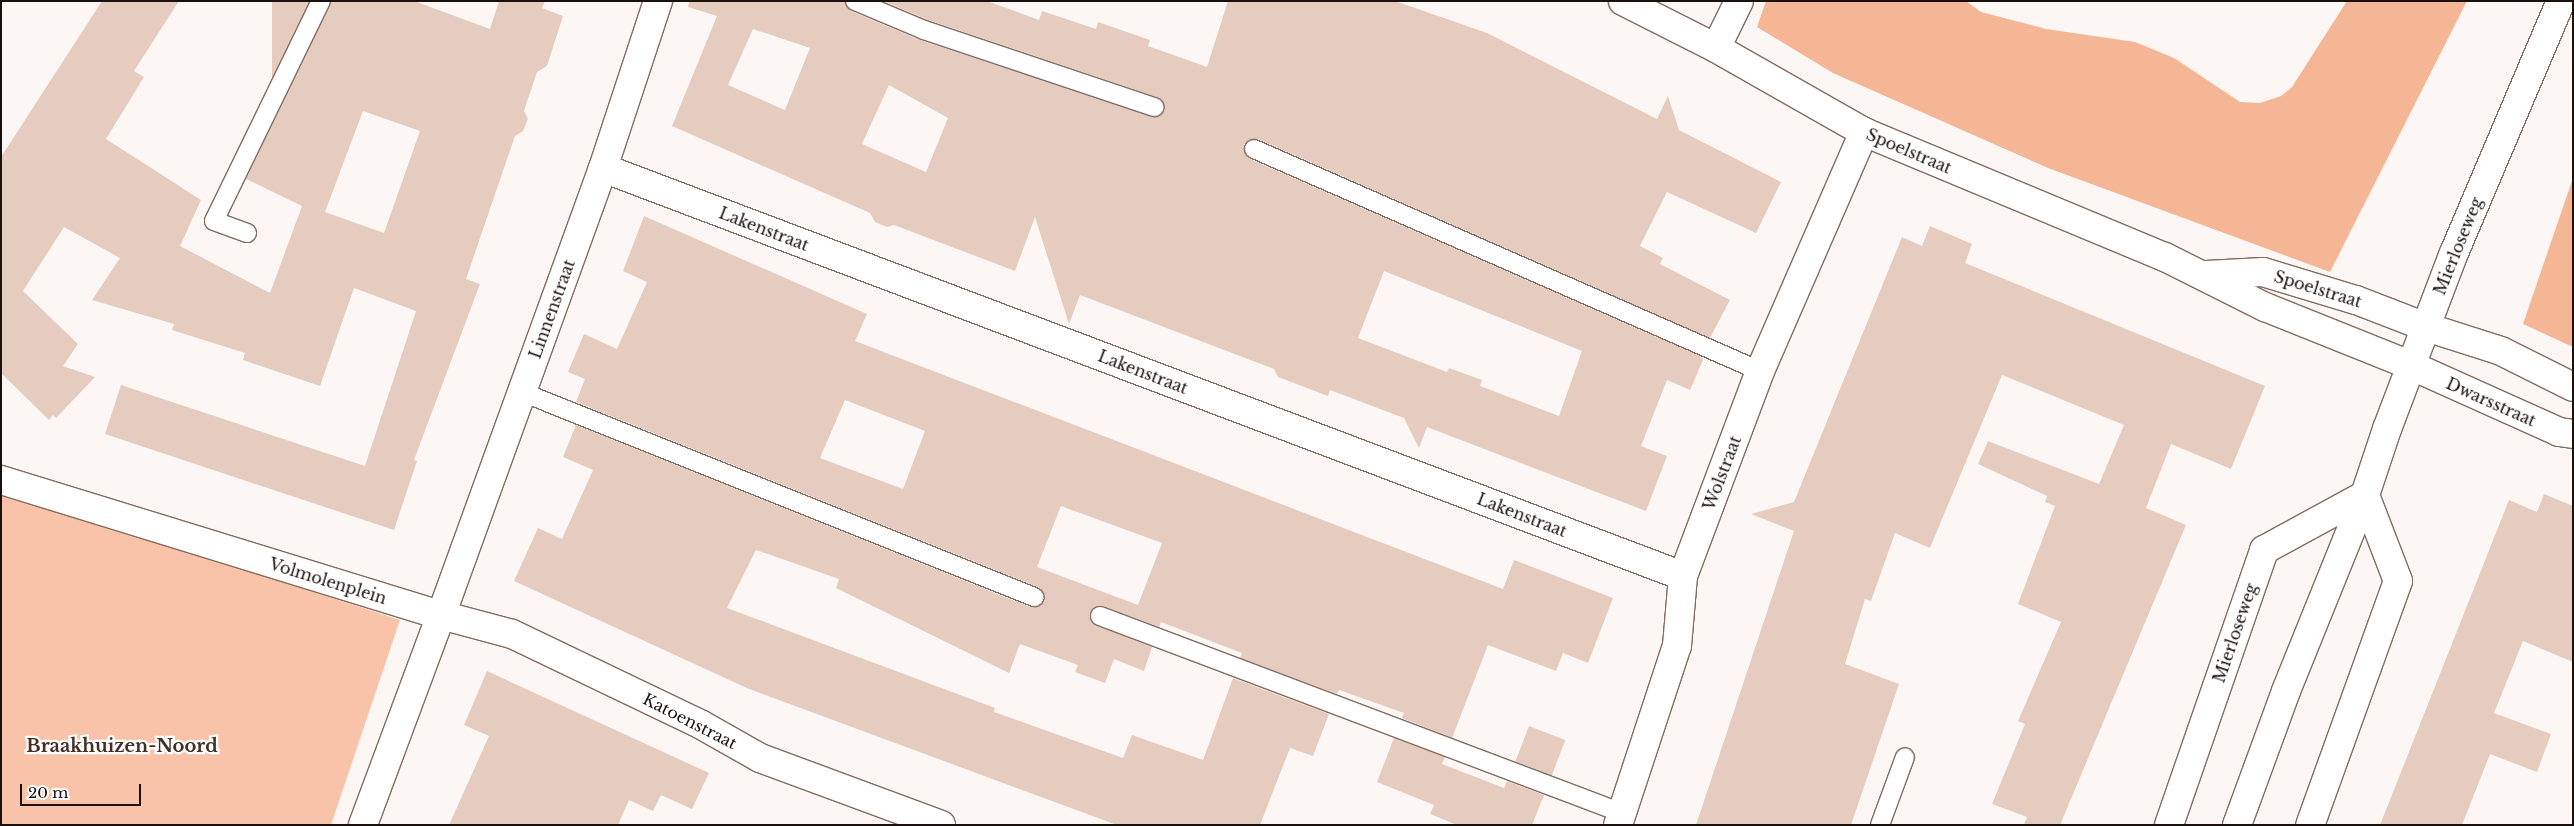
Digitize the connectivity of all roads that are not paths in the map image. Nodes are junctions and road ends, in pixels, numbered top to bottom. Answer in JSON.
{"nodes":[{"id":1,"x":321,"y":1,"type":"edge"},
{"id":2,"x":658,"y":1,"type":"edge"},
{"id":3,"x":855,"y":1,"type":"edge"},
{"id":4,"x":1623,"y":1,"type":"edge"},
{"id":5,"x":1739,"y":1,"type":"edge"},
{"id":6,"x":2561,"y":1,"type":"edge"},
{"id":7,"x":1716,"y":48,"type":"junction"},
{"id":8,"x":1154,"y":107,"type":"dead end"},
{"id":9,"x":1864,"y":132,"type":"junction"},
{"id":10,"x":1254,"y":149,"type":"dead end"},
{"id":11,"x":603,"y":168,"type":"junction"},
{"id":12,"x":248,"y":233,"type":"dead end"},
{"id":13,"x":2206,"y":275,"type":"junction"},
{"id":14,"x":2426,"y":326,"type":"junction"},
{"id":15,"x":2410,"y":366,"type":"junction"},
{"id":16,"x":1760,"y":371,"type":"junction"},
{"id":17,"x":2573,"y":387,"type":"edge"},
{"id":18,"x":522,"y":392,"type":"junction"},
{"id":19,"x":2573,"y":434,"type":"edge"},
{"id":20,"x":1,"y":480,"type":"edge"},
{"id":21,"x":2366,"y":494,"type":"junction"},
{"id":22,"x":1683,"y":576,"type":"junction"},
{"id":23,"x":1034,"y":597,"type":"dead end"},
{"id":24,"x":441,"y":615,"type":"junction"},
{"id":25,"x":1100,"y":616,"type":"dead end"},
{"id":26,"x":1905,"y":757,"type":"dead end"},
{"id":27,"x":1620,"y":819,"type":"edge"},
{"id":28,"x":362,"y":825,"type":"edge"},
{"id":29,"x":941,"y":825,"type":"edge"},
{"id":30,"x":1880,"y":825,"type":"edge"},
{"id":31,"x":2169,"y":825,"type":"edge"},
{"id":32,"x":2237,"y":825,"type":"edge"},
{"id":33,"x":2310,"y":825,"type":"edge"}],
"edges":[{"from":1,"to":12,"type":"lane"},
{"from":2,"to":11,"type":"street","name":"Linnenstraat"},
{"from":3,"to":8,"type":"lane"},
{"from":4,"to":7,"type":"street","name":"Spoelstraat"},
{"from":5,"to":7,"type":"street"},
{"from":6,"to":14,"type":"street","name":"Mierloseweg"},
{"from":7,"to":9,"type":"street","name":"Spoelstraat"},
{"from":9,"to":13,"type":"street","name":"Spoelstraat"},
{"from":9,"to":16,"type":"street","name":"Wolstraat"},
{"from":10,"to":16,"type":"lane"},
{"from":11,"to":18,"type":"street","name":"Linnenstraat"},
{"from":11,"to":22,"type":"street","name":"Lakenstraat"},
{"from":13,"to":14,"type":"street","name":"Spoelstraat"},
{"from":13,"to":15,"type":"street","name":"Spoelstraat"},
{"from":14,"to":15,"type":"street","name":"Mierloseweg"},
{"from":14,"to":17,"type":"street"},
{"from":15,"to":19,"type":"street","name":"Dwarsstraat"},
{"from":15,"to":21,"type":"street","name":"Mierloseweg"},
{"from":16,"to":22,"type":"street","name":"Wolstraat"},
{"from":18,"to":23,"type":"lane"},
{"from":18,"to":24,"type":"street","name":"Linnenstraat"},
{"from":20,"to":24,"type":"street","name":"Volmolenplein"},
{"from":21,"to":31,"type":"street","name":"Mierloseweg"},
{"from":21,"to":32,"type":"street","name":"Mierloseweg"},
{"from":21,"to":33,"type":"street"},
{"from":22,"to":27,"type":"street","name":"Wolstraat"},
{"from":24,"to":28,"type":"street"},
{"from":24,"to":29,"type":"street","name":"Katoenstraat"},
{"from":25,"to":27,"type":"lane"},
{"from":26,"to":30,"type":"lane"}]}
